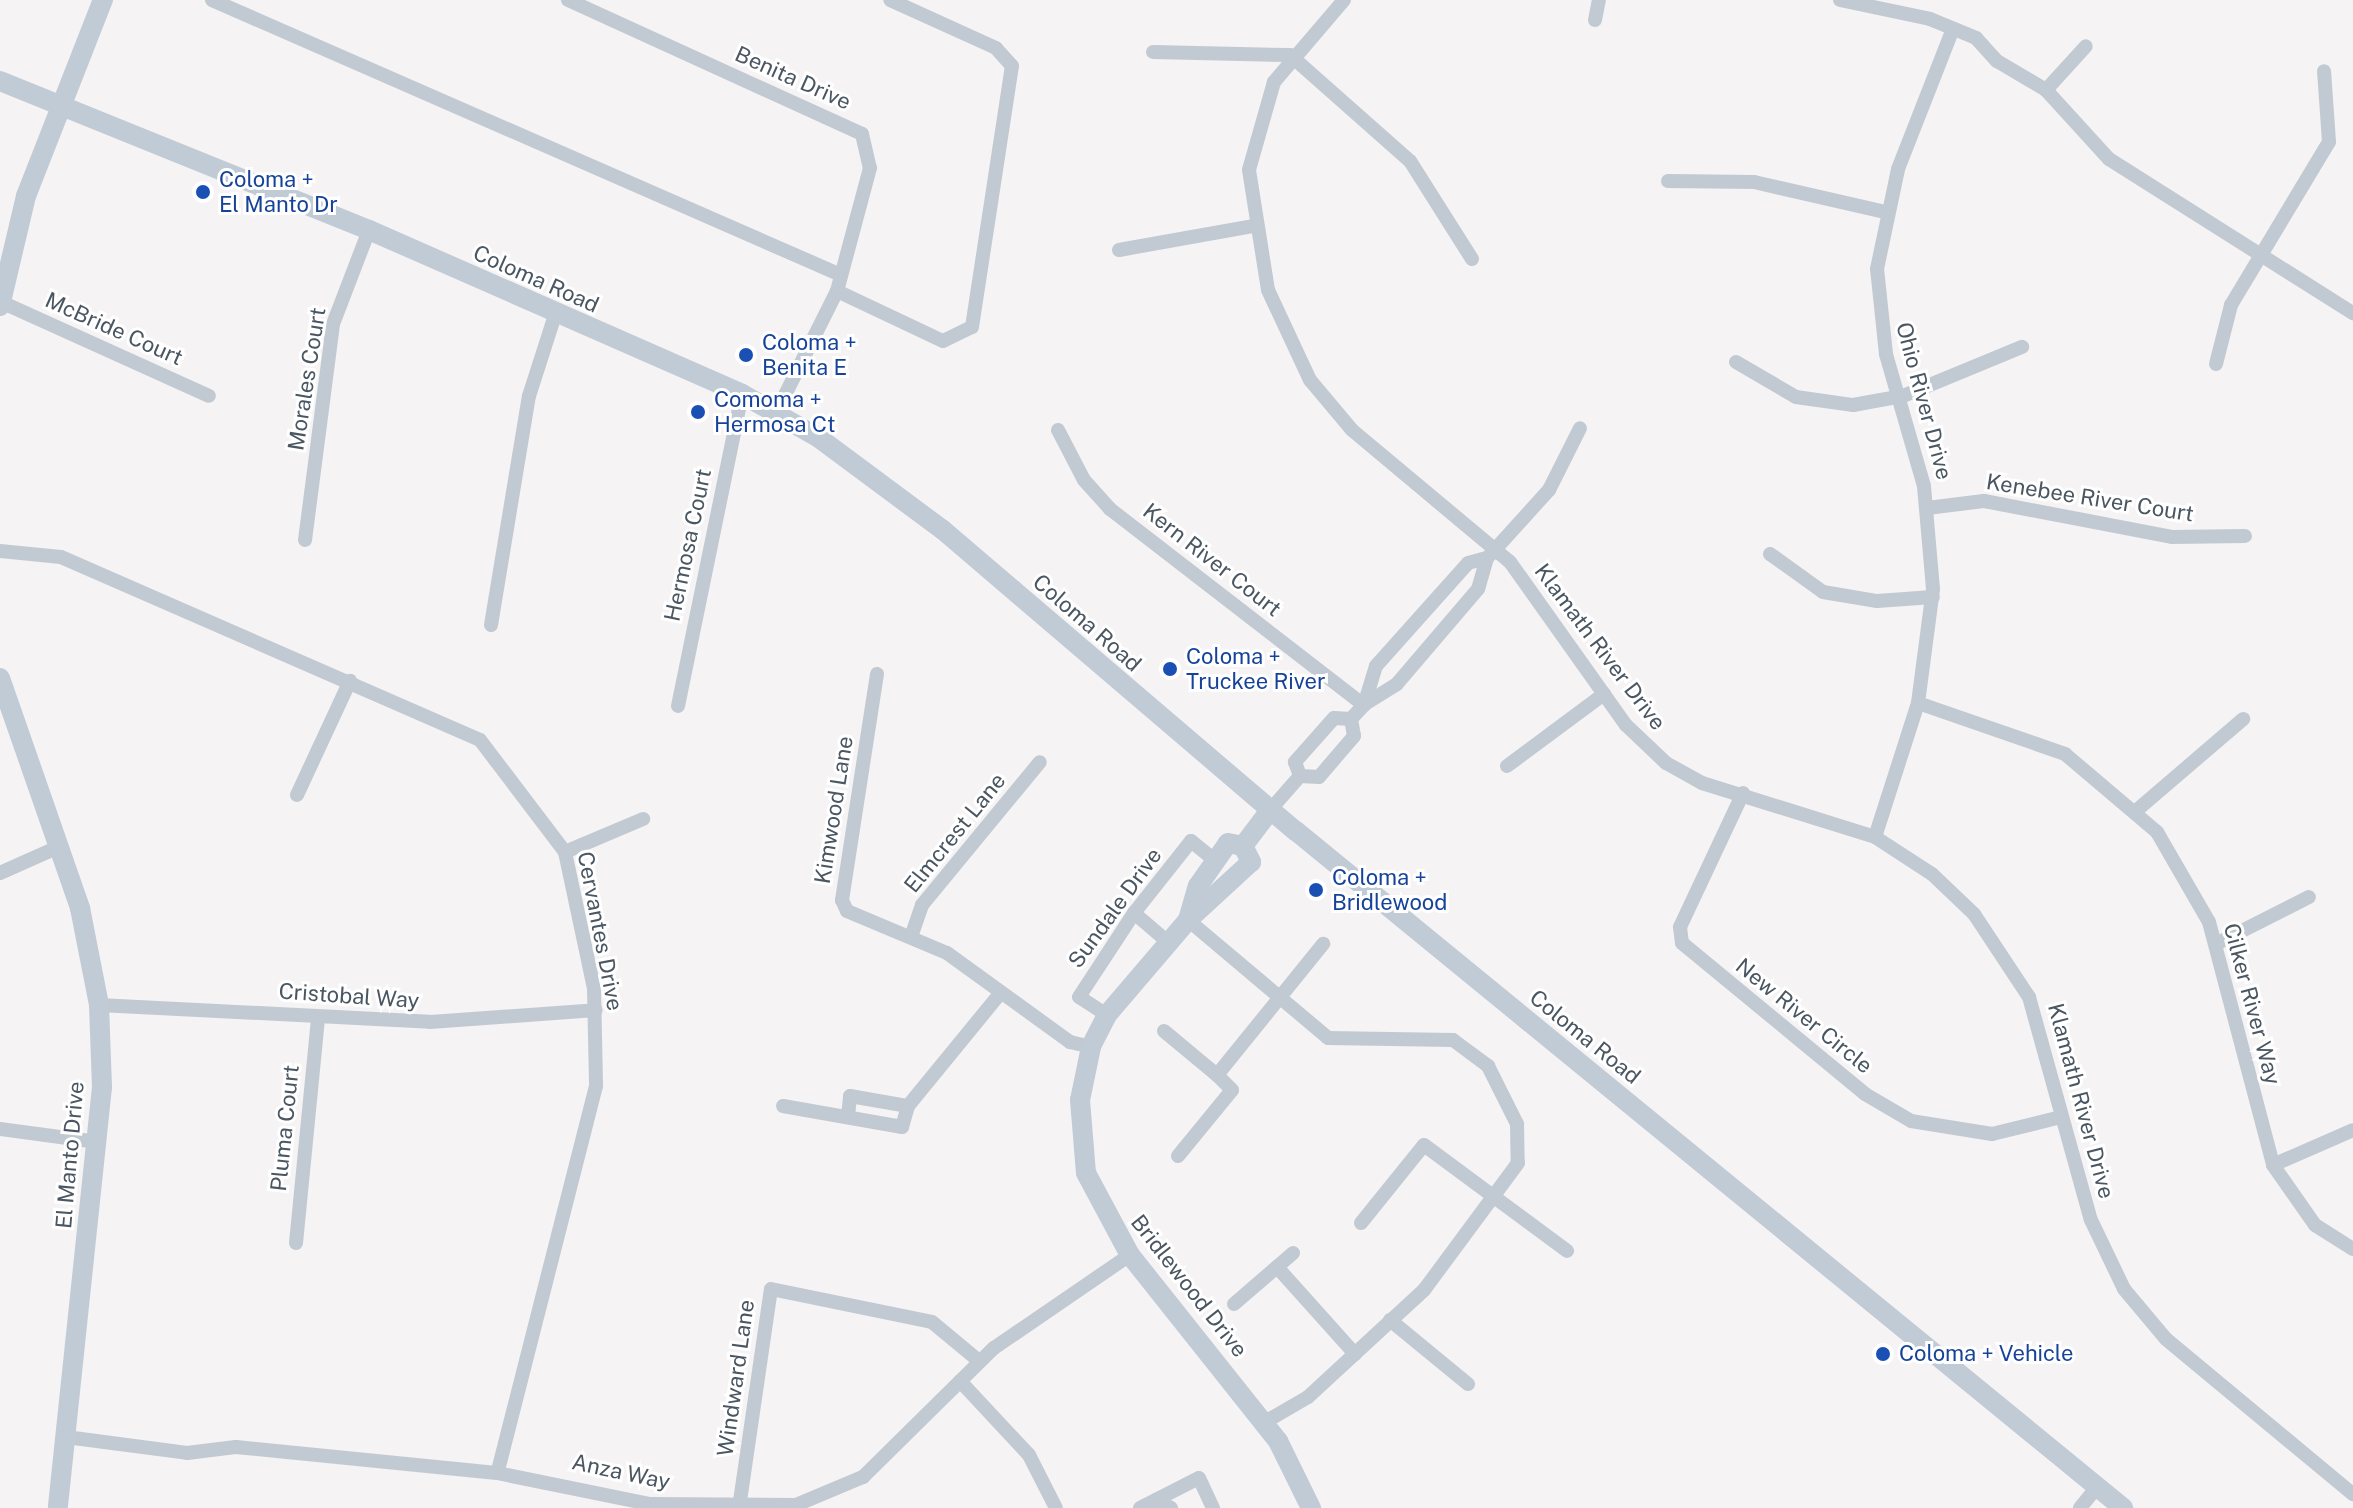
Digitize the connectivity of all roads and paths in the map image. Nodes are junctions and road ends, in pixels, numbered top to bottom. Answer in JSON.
{"nodes":[{"id":1,"x":103,"y":0,"type":"edge"},
{"id":2,"x":212,"y":0,"type":"edge"},
{"id":3,"x":568,"y":0,"type":"edge"},
{"id":4,"x":890,"y":0,"type":"edge"},
{"id":5,"x":1344,"y":0,"type":"edge"},
{"id":6,"x":1599,"y":0,"type":"edge"},
{"id":7,"x":1840,"y":0,"type":"edge"},
{"id":8,"x":1595,"y":20,"type":"dead end"},
{"id":9,"x":1953,"y":29,"type":"junction"},
{"id":10,"x":2086,"y":46,"type":"dead end"},
{"id":11,"x":1153,"y":52,"type":"dead end"},
{"id":12,"x":1290,"y":55,"type":"junction"},
{"id":13,"x":2324,"y":71,"type":"dead end"},
{"id":14,"x":0,"y":81,"type":"edge"},
{"id":15,"x":2046,"y":90,"type":"junction"},
{"id":16,"x":60,"y":108,"type":"junction"},
{"id":17,"x":1668,"y":181,"type":"dead end"},
{"id":18,"x":1885,"y":212,"type":"junction"},
{"id":19,"x":1254,"y":226,"type":"junction"},
{"id":20,"x":369,"y":230,"type":"junction"},
{"id":21,"x":1119,"y":250,"type":"dead end"},
{"id":22,"x":2262,"y":251,"type":"junction"},
{"id":23,"x":1472,"y":259,"type":"dead end"},
{"id":24,"x":841,"y":275,"type":"junction"},
{"id":25,"x":837,"y":291,"type":"junction"},
{"id":26,"x":0,"y":304,"type":"edge"},
{"id":27,"x":2353,"y":313,"type":"edge"},
{"id":28,"x":555,"y":315,"type":"junction"},
{"id":29,"x":2022,"y":347,"type":"dead end"},
{"id":30,"x":1736,"y":362,"type":"dead end"},
{"id":31,"x":2216,"y":364,"type":"dead end"},
{"id":32,"x":742,"y":394,"type":"junction"},
{"id":33,"x":209,"y":396,"type":"dead end"},
{"id":34,"x":1903,"y":396,"type":"junction"},
{"id":35,"x":777,"y":411,"type":"junction"},
{"id":36,"x":1580,"y":428,"type":"dead end"},
{"id":37,"x":1058,"y":430,"type":"dead end"},
{"id":38,"x":1927,"y":508,"type":"junction"},
{"id":39,"x":2245,"y":536,"type":"dead end"},
{"id":40,"x":305,"y":540,"type":"dead end"},
{"id":41,"x":0,"y":551,"type":"edge"},
{"id":42,"x":1491,"y":553,"type":"junction"},
{"id":43,"x":1770,"y":554,"type":"dead end"},
{"id":44,"x":1933,"y":597,"type":"junction"},
{"id":45,"x":491,"y":625,"type":"dead end"},
{"id":46,"x":877,"y":674,"type":"dead end"},
{"id":47,"x":0,"y":678,"type":"edge"},
{"id":48,"x":350,"y":681,"type":"junction"},
{"id":49,"x":1604,"y":694,"type":"junction"},
{"id":50,"x":1918,"y":703,"type":"junction"},
{"id":51,"x":1364,"y":705,"type":"junction"},
{"id":52,"x":678,"y":706,"type":"dead end"},
{"id":53,"x":1351,"y":719,"type":"junction"},
{"id":54,"x":2243,"y":719,"type":"dead end"},
{"id":55,"x":1040,"y":762,"type":"dead end"},
{"id":56,"x":1507,"y":766,"type":"dead end"},
{"id":57,"x":1300,"y":776,"type":"junction"},
{"id":58,"x":1743,"y":793,"type":"junction"},
{"id":59,"x":297,"y":795,"type":"dead end"},
{"id":60,"x":1271,"y":809,"type":"junction"},
{"id":61,"x":2137,"y":810,"type":"junction"},
{"id":62,"x":643,"y":819,"type":"dead end"},
{"id":63,"x":1875,"y":837,"type":"junction"},
{"id":64,"x":1243,"y":846,"type":"junction"},
{"id":65,"x":54,"y":849,"type":"junction"},
{"id":66,"x":565,"y":852,"type":"junction"},
{"id":67,"x":1212,"y":858,"type":"junction"},
{"id":68,"x":0,"y":873,"type":"edge"},
{"id":69,"x":2309,"y":897,"type":"dead end"},
{"id":70,"x":1134,"y":913,"type":"junction"},
{"id":71,"x":1188,"y":920,"type":"junction"},
{"id":72,"x":911,"y":937,"type":"junction"},
{"id":73,"x":1168,"y":942,"type":"junction"},
{"id":74,"x":1323,"y":944,"type":"dead end"},
{"id":75,"x":2216,"y":944,"type":"junction"},
{"id":76,"x":999,"y":995,"type":"junction"},
{"id":77,"x":1279,"y":1000,"type":"junction"},
{"id":78,"x":99,"y":1005,"type":"junction"},
{"id":79,"x":596,"y":1010,"type":"junction"},
{"id":80,"x":1107,"y":1015,"type":"junction"},
{"id":81,"x":318,"y":1018,"type":"junction"},
{"id":82,"x":1164,"y":1031,"type":"dead end"},
{"id":83,"x":1091,"y":1047,"type":"junction"},
{"id":84,"x":1217,"y":1075,"type":"junction"},
{"id":85,"x":783,"y":1106,"type":"dead end"},
{"id":86,"x":908,"y":1106,"type":"junction"},
{"id":87,"x":848,"y":1116,"type":"junction"},
{"id":88,"x":2061,"y":1117,"type":"junction"},
{"id":89,"x":0,"y":1129,"type":"edge"},
{"id":90,"x":2353,"y":1130,"type":"edge"},
{"id":91,"x":97,"y":1142,"type":"junction"},
{"id":92,"x":1178,"y":1156,"type":"dead end"},
{"id":93,"x":2273,"y":1165,"type":"junction"},
{"id":94,"x":1496,"y":1201,"type":"junction"},
{"id":95,"x":1361,"y":1223,"type":"dead end"},
{"id":96,"x":296,"y":1243,"type":"dead end"},
{"id":97,"x":2353,"y":1249,"type":"edge"},
{"id":98,"x":1567,"y":1251,"type":"dead end"},
{"id":99,"x":1293,"y":1253,"type":"dead end"},
{"id":100,"x":1130,"y":1255,"type":"junction"},
{"id":101,"x":1277,"y":1267,"type":"junction"},
{"id":102,"x":1234,"y":1304,"type":"dead end"},
{"id":103,"x":1390,"y":1320,"type":"junction"},
{"id":104,"x":1355,"y":1354,"type":"junction"},
{"id":105,"x":979,"y":1361,"type":"junction"},
{"id":106,"x":960,"y":1381,"type":"junction"},
{"id":107,"x":1468,"y":1384,"type":"dead end"},
{"id":108,"x":1265,"y":1422,"type":"junction"},
{"id":109,"x":66,"y":1437,"type":"junction"},
{"id":110,"x":497,"y":1473,"type":"junction"},
{"id":111,"x":2097,"y":1487,"type":"junction"},
{"id":112,"x":2353,"y":1494,"type":"edge"},
{"id":113,"x":1156,"y":1500,"type":"junction"},
{"id":114,"x":796,"y":1506,"type":"edge"},
{"id":115,"x":58,"y":1507,"type":"edge"},
{"id":116,"x":739,"y":1508,"type":"edge"},
{"id":117,"x":1056,"y":1508,"type":"edge"},
{"id":118,"x":1140,"y":1508,"type":"edge"},
{"id":119,"x":1171,"y":1508,"type":"edge"},
{"id":120,"x":1213,"y":1508,"type":"edge"},
{"id":121,"x":1311,"y":1508,"type":"edge"},
{"id":122,"x":2080,"y":1508,"type":"edge"},
{"id":123,"x":2123,"y":1508,"type":"edge"}],
"edges":[{"from":1,"to":16,"type":"main road"},
{"from":2,"to":24,"type":"street"},
{"from":3,"to":24,"type":"street","name":"Benita Drive"},
{"from":4,"to":25,"type":"street"},
{"from":5,"to":12,"type":"street","name":"Klamath River Drive"},
{"from":6,"to":8,"type":"street"},
{"from":7,"to":9,"type":"street"},
{"from":9,"to":15,"type":"street"},
{"from":9,"to":18,"type":"street","name":"Ohio River Drive"},
{"from":10,"to":15,"type":"street"},
{"from":11,"to":12,"type":"street"},
{"from":12,"to":19,"type":"street","name":"Klamath River Drive"},
{"from":12,"to":23,"type":"street"},
{"from":13,"to":22,"type":"street"},
{"from":14,"to":16,"type":"main road","name":"Coloma Road"},
{"from":15,"to":22,"type":"street"},
{"from":16,"to":20,"type":"main road","name":"Coloma Road"},
{"from":16,"to":26,"type":"main road"},
{"from":17,"to":18,"type":"street"},
{"from":18,"to":34,"type":"street","name":"Ohio River Drive"},
{"from":19,"to":21,"type":"street"},
{"from":19,"to":42,"type":"street","name":"Klamath River Drive"},
{"from":20,"to":28,"type":"main road","name":"Coloma Road"},
{"from":20,"to":40,"type":"street","name":"Morales Court"},
{"from":22,"to":27,"type":"street"},
{"from":22,"to":31,"type":"street"},
{"from":24,"to":25,"type":"street","name":"Benita Drive"},
{"from":25,"to":35,"type":"street","name":"Benita Drive"},
{"from":26,"to":33,"type":"street","name":"McBride Court"},
{"from":28,"to":32,"type":"main road","name":"Coloma Road"},
{"from":28,"to":45,"type":"street"},
{"from":29,"to":34,"type":"street"},
{"from":30,"to":34,"type":"street"},
{"from":32,"to":35,"type":"main road","name":"Coloma Road"},
{"from":32,"to":52,"type":"street","name":"Hermosa Court"},
{"from":34,"to":38,"type":"street","name":"Ohio River Drive"},
{"from":35,"to":60,"type":"main road","name":"Coloma Road"},
{"from":36,"to":42,"type":"street"},
{"from":37,"to":51,"type":"street","name":"Kern River Court"},
{"from":38,"to":39,"type":"street","name":"Kenebee River Court"},
{"from":38,"to":44,"type":"street","name":"Ohio River Drive"},
{"from":41,"to":48,"type":"street","name":"Cervantes Drive"},
{"from":42,"to":49,"type":"street","name":"Klamath River Drive"},
{"from":42,"to":51,"type":"street"},
{"from":42,"to":51,"type":"street"},
{"from":43,"to":44,"type":"street"},
{"from":44,"to":50,"type":"street","name":"Ohio River Drive"},
{"from":46,"to":72,"type":"street","name":"Kimwood Lane"},
{"from":47,"to":65,"type":"main road","name":"El Manto Drive"},
{"from":48,"to":59,"type":"street"},
{"from":48,"to":66,"type":"street","name":"Cervantes Drive"},
{"from":49,"to":56,"type":"street"},
{"from":49,"to":58,"type":"street","name":"Klamath River Drive"},
{"from":50,"to":61,"type":"street","name":"Cilker River Way"},
{"from":50,"to":63,"type":"street","name":"Ohio River Drive"},
{"from":51,"to":53,"type":"street"},
{"from":53,"to":57,"type":"street"},
{"from":53,"to":57,"type":"street"},
{"from":54,"to":61,"type":"street"},
{"from":55,"to":72,"type":"street","name":"Elmcrest Lane"},
{"from":57,"to":60,"type":"street"},
{"from":58,"to":63,"type":"street","name":"Klamath River Drive"},
{"from":58,"to":88,"type":"street","name":"New River Circle"},
{"from":60,"to":64,"type":"main road","name":"Bridlewood Drive"},
{"from":60,"to":111,"type":"main road","name":"Coloma Road"},
{"from":61,"to":75,"type":"street","name":"Cilker River Way"},
{"from":62,"to":66,"type":"street"},
{"from":63,"to":88,"type":"street","name":"Klamath River Drive"},
{"from":64,"to":67,"type":"main road"},
{"from":64,"to":71,"type":"main road","name":"Bridlewood Drive"},
{"from":65,"to":68,"type":"street"},
{"from":65,"to":78,"type":"main road","name":"El Manto Drive"},
{"from":66,"to":79,"type":"street","name":"Cervantes Drive"},
{"from":67,"to":70,"type":"street","name":"Sundale Drive"},
{"from":67,"to":71,"type":"main road","name":"Bridlewood Drive"},
{"from":69,"to":75,"type":"street"},
{"from":70,"to":73,"type":"street"},
{"from":70,"to":80,"type":"street","name":"Sundale Drive"},
{"from":71,"to":73,"type":"main road","name":"Bridlewood Drive"},
{"from":71,"to":77,"type":"street"},
{"from":72,"to":76,"type":"street","name":"Kimwood Lane"},
{"from":73,"to":80,"type":"main road","name":"Bridlewood Drive"},
{"from":74,"to":77,"type":"street"},
{"from":75,"to":93,"type":"street","name":"Cilker River Way"},
{"from":76,"to":83,"type":"street","name":"Kimwood Lane"},
{"from":76,"to":86,"type":"street"},
{"from":77,"to":84,"type":"street"},
{"from":77,"to":94,"type":"street"},
{"from":78,"to":81,"type":"street","name":"Cristobal Way"},
{"from":78,"to":91,"type":"main road","name":"El Manto Drive"},
{"from":79,"to":81,"type":"street","name":"Cristobal Way"},
{"from":79,"to":110,"type":"street","name":"Cervantes Drive"},
{"from":80,"to":83,"type":"main road","name":"Bridlewood Drive"},
{"from":81,"to":96,"type":"street","name":"Pluma Court"},
{"from":82,"to":84,"type":"street"},
{"from":83,"to":100,"type":"main road","name":"Bridlewood Drive"},
{"from":84,"to":92,"type":"street"},
{"from":85,"to":87,"type":"street"},
{"from":86,"to":87,"type":"street"},
{"from":86,"to":87,"type":"street"},
{"from":88,"to":112,"type":"street","name":"Klamath River Drive"},
{"from":89,"to":91,"type":"street"},
{"from":90,"to":93,"type":"street"},
{"from":91,"to":109,"type":"main road","name":"El Manto Drive"},
{"from":93,"to":97,"type":"street","name":"Cilker River Way"},
{"from":94,"to":95,"type":"street"},
{"from":94,"to":98,"type":"street"},
{"from":94,"to":103,"type":"street"},
{"from":99,"to":101,"type":"street"},
{"from":100,"to":105,"type":"street","name":"Anza Way"},
{"from":100,"to":108,"type":"main road","name":"Bridlewood Drive"},
{"from":101,"to":102,"type":"street"},
{"from":101,"to":104,"type":"street"},
{"from":103,"to":104,"type":"street"},
{"from":103,"to":107,"type":"street"},
{"from":104,"to":108,"type":"street"},
{"from":105,"to":106,"type":"street","name":"Anza Way"},
{"from":105,"to":116,"type":"street","name":"Windward Lane"},
{"from":106,"to":114,"type":"street","name":"Anza Way"},
{"from":106,"to":117,"type":"street"},
{"from":108,"to":121,"type":"main road","name":"Bridlewood Drive"},
{"from":109,"to":110,"type":"street","name":"Anza Way"},
{"from":109,"to":115,"type":"main road","name":"El Manto Drive"},
{"from":110,"to":116,"type":"street","name":"Anza Way"},
{"from":111,"to":122,"type":"street"},
{"from":111,"to":123,"type":"main road","name":"Coloma Road"},
{"from":113,"to":118,"type":"street"},
{"from":113,"to":119,"type":"street"},
{"from":113,"to":120,"type":"street"},
{"from":114,"to":116,"type":"street","name":"Anza Way"}]}
